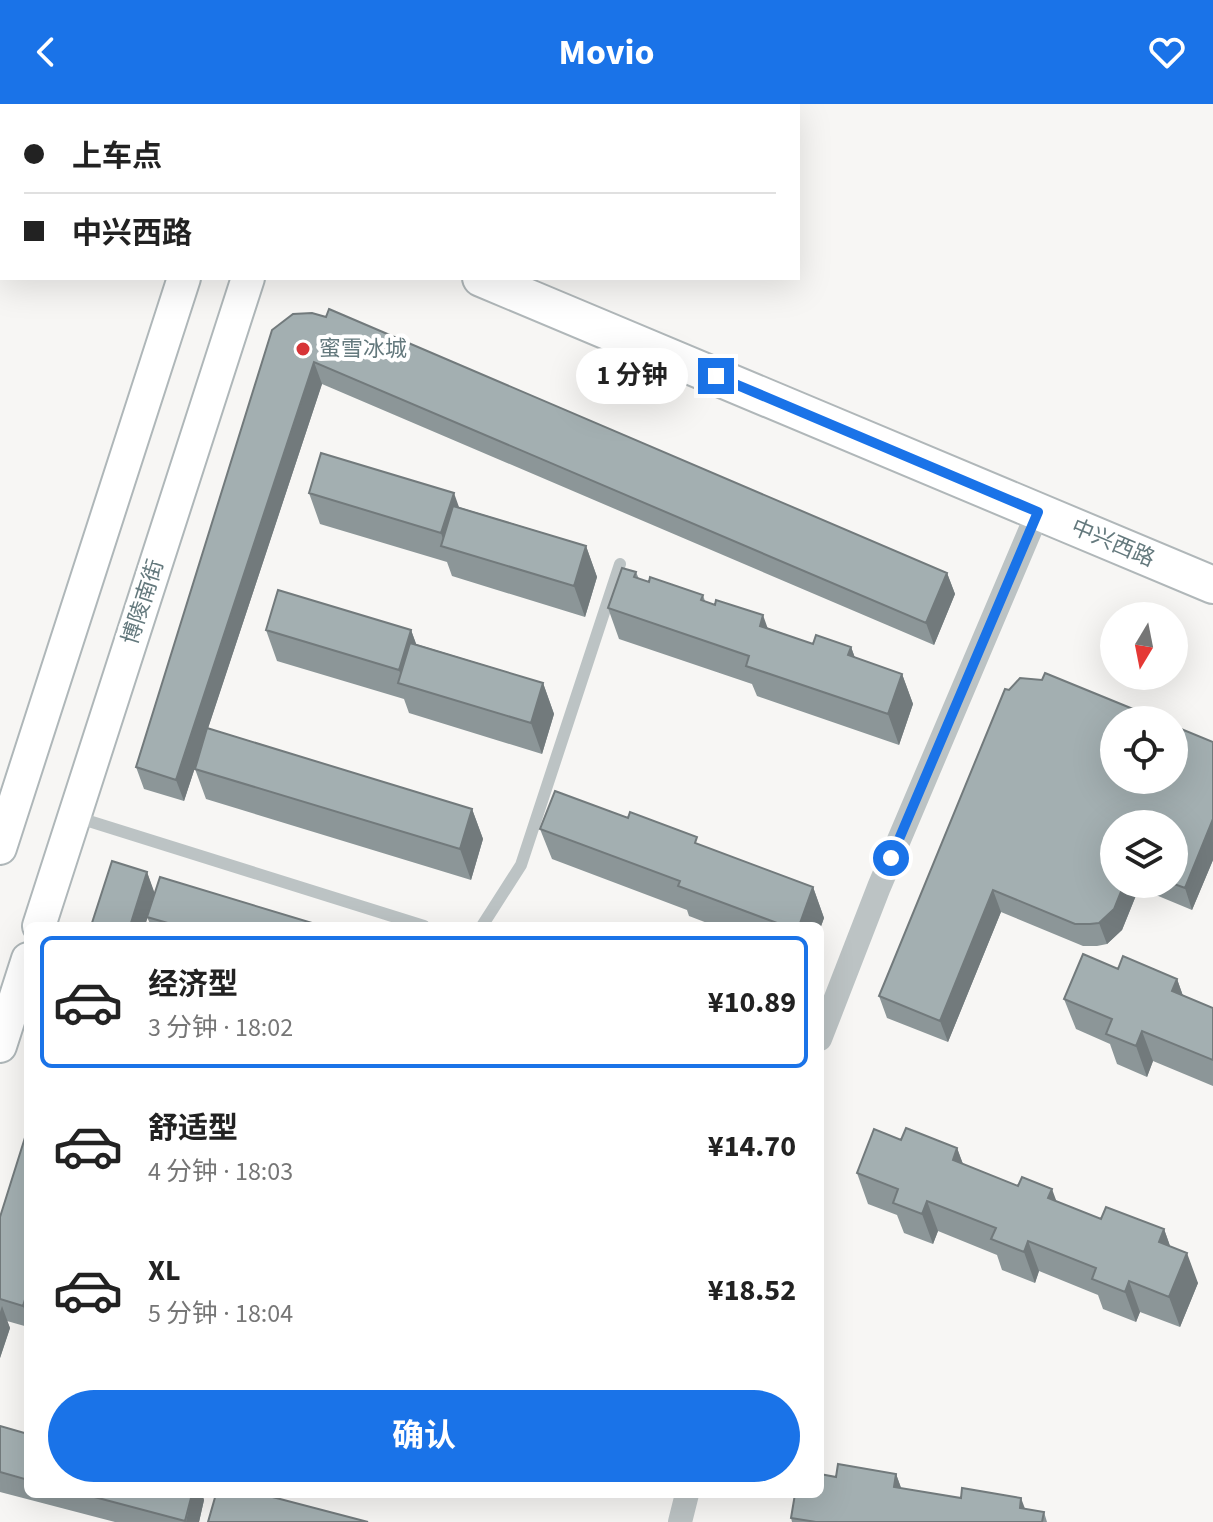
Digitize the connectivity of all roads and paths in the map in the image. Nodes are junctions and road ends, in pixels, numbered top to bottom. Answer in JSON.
{"nodes":[{"id":1,"x":183,"y":280,"type":"edge"},
{"id":2,"x":247,"y":280,"type":"edge"},
{"id":3,"x":486,"y":280,"type":"edge"},
{"id":4,"x":1038,"y":512,"type":"junction"},
{"id":5,"x":620,"y":564,"type":"dead end"},
{"id":6,"x":1213,"y":585,"type":"edge"},
{"id":7,"x":74,"y":816,"type":"junction"},
{"id":8,"x":0,"y":848,"type":"edge"},
{"id":9,"x":40,"y":922,"type":"edge"},
{"id":10,"x":411,"y":922,"type":"edge"},
{"id":11,"x":485,"y":922,"type":"edge"},
{"id":12,"x":24,"y":971,"type":"edge"},
{"id":13,"x":824,"y":1029,"type":"edge"},
{"id":14,"x":0,"y":1046,"type":"edge"},
{"id":15,"x":686,"y":1498,"type":"edge"},
{"id":16,"x":680,"y":1522,"type":"edge"}],
"edges":[{"from":1,"to":8,"type":"main road"},
{"from":2,"to":7,"type":"main road","name":"博陵南街"},
{"from":3,"to":4,"type":"main road","name":"中兴西路"},
{"from":4,"to":6,"type":"main road","name":"中兴西路"},
{"from":4,"to":13,"type":"street"},
{"from":5,"to":11,"type":"lane"},
{"from":7,"to":9,"type":"main road","name":"博陵南街"},
{"from":7,"to":10,"type":"lane"},
{"from":12,"to":14,"type":"main road"},
{"from":15,"to":16,"type":"street"}]}
